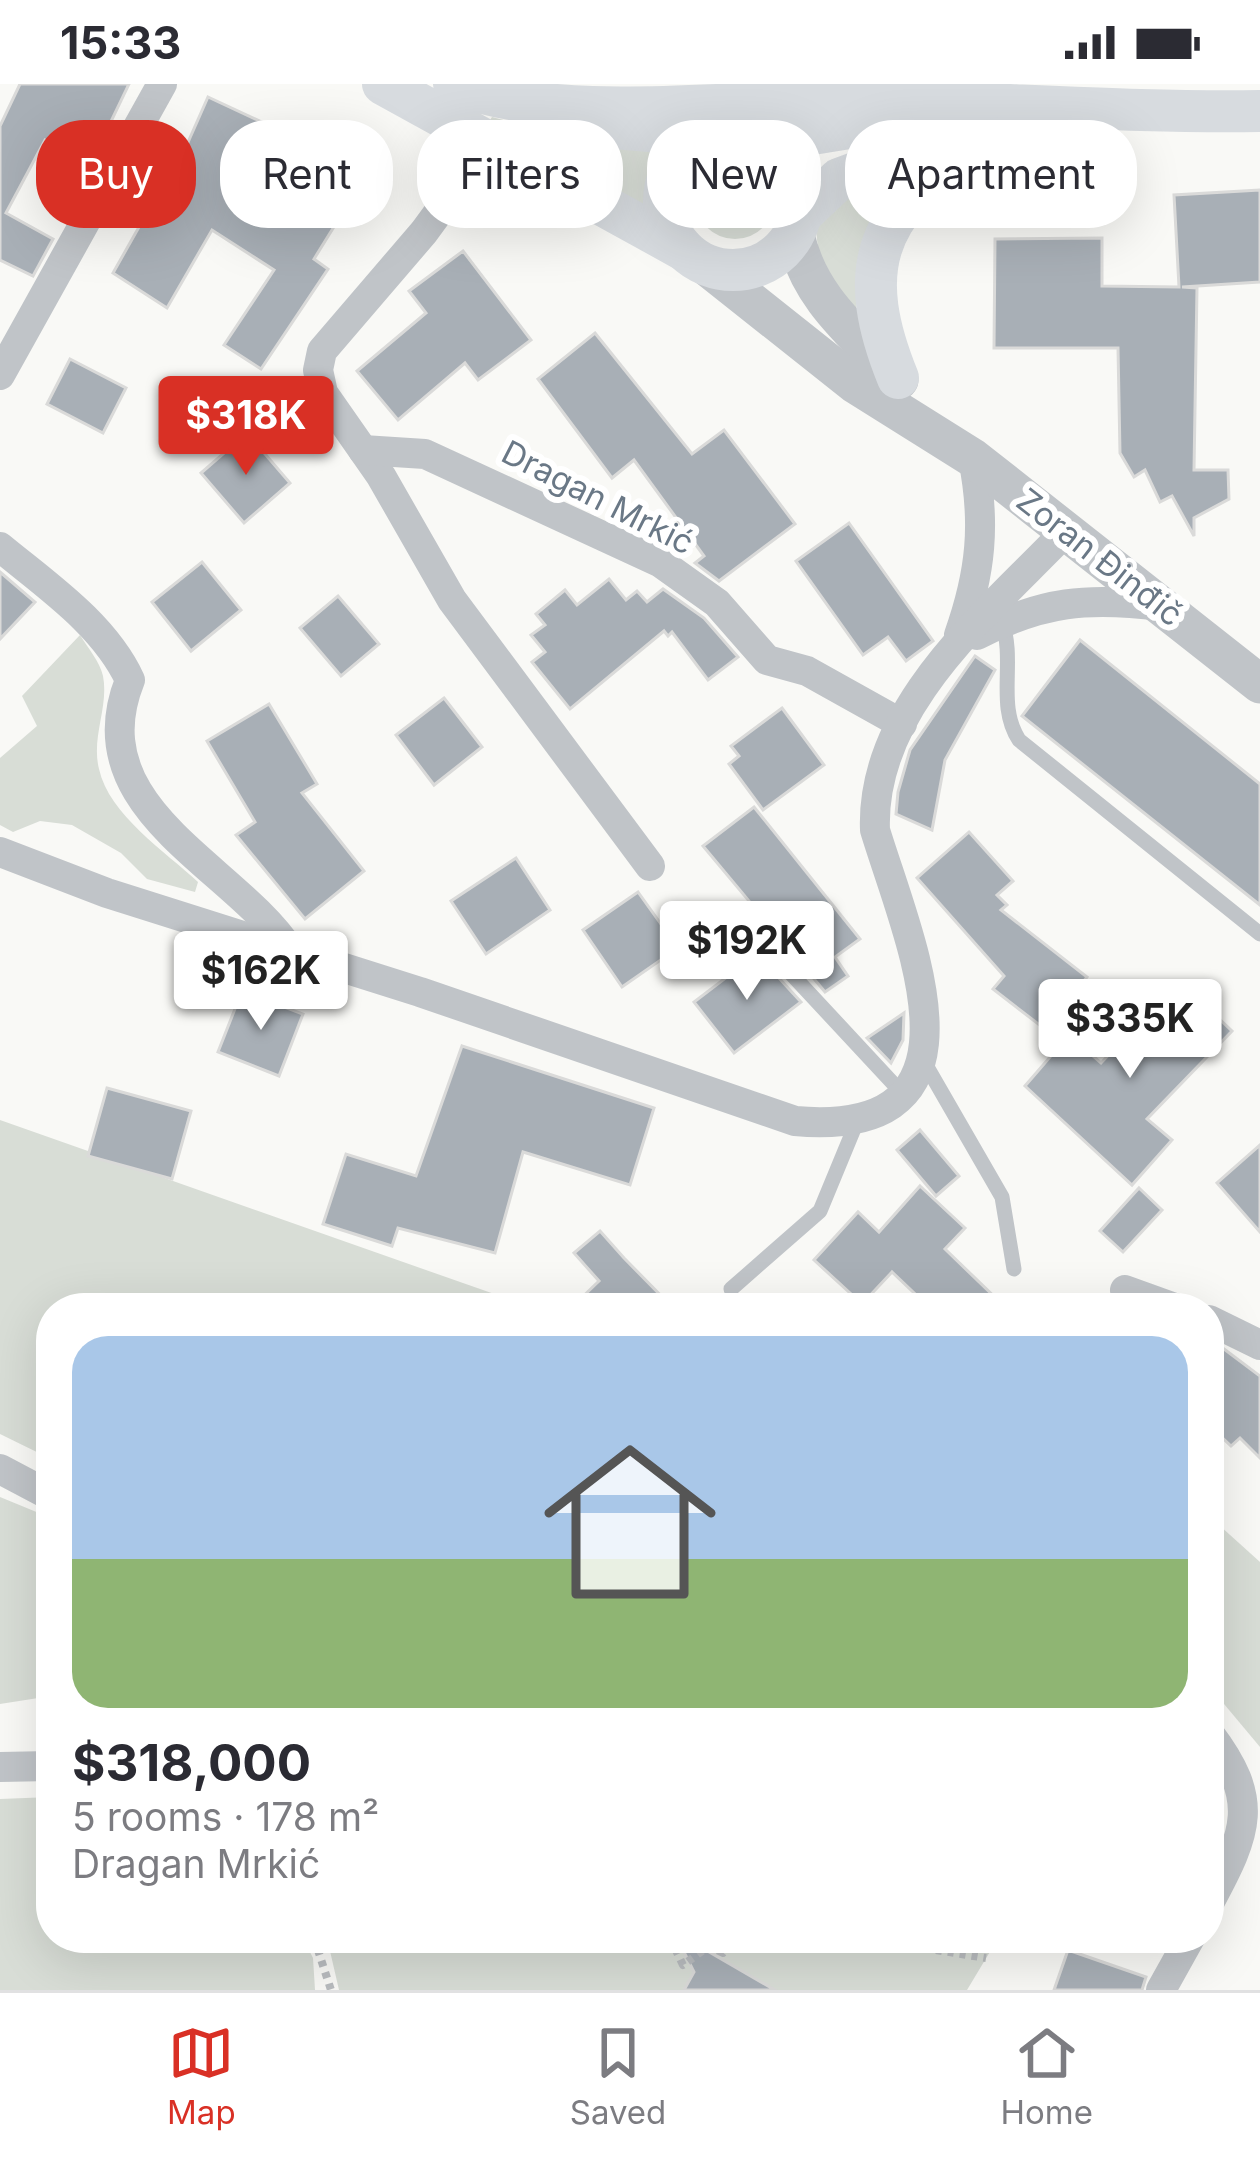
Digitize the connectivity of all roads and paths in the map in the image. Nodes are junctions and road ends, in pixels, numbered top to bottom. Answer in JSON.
{"nodes":[{"id":1,"x":162,"y":84,"type":"edge"},
{"id":2,"x":383,"y":84,"type":"edge"},
{"id":3,"x":454,"y":84,"type":"edge"},
{"id":4,"x":496,"y":98,"type":"junction"},
{"id":5,"x":1124,"y":98,"type":"edge"},
{"id":6,"x":1260,"y":111,"type":"edge"},
{"id":7,"x":449,"y":120,"type":"edge"},
{"id":8,"x":966,"y":120,"type":"edge"},
{"id":9,"x":999,"y":120,"type":"edge"},
{"id":10,"x":647,"y":130,"type":"edge"},
{"id":11,"x":845,"y":177,"type":"edge"},
{"id":12,"x":821,"y":199,"type":"edge"},
{"id":13,"x":623,"y":217,"type":"edge"},
{"id":14,"x":427,"y":228,"type":"edge"},
{"id":15,"x":676,"y":228,"type":"edge"},
{"id":16,"x":796,"y":228,"type":"edge"},
{"id":17,"x":798,"y":228,"type":"edge"},
{"id":18,"x":888,"y":228,"type":"edge"},
{"id":19,"x":694,"y":257,"type":"junction"},
{"id":20,"x":0,"y":375,"type":"edge"},
{"id":21,"x":898,"y":378,"type":"junction"},
{"id":22,"x":938,"y":432,"type":"junction"},
{"id":23,"x":363,"y":450,"type":"junction"},
{"id":24,"x":973,"y":458,"type":"junction"},
{"id":25,"x":1067,"y":530,"type":"junction"},
{"id":26,"x":0,"y":547,"type":"edge"},
{"id":27,"x":1162,"y":606,"type":"junction"},
{"id":28,"x":1002,"y":622,"type":"junction"},
{"id":29,"x":956,"y":647,"type":"junction"},
{"id":30,"x":1260,"y":684,"type":"edge"},
{"id":31,"x":902,"y":724,"type":"junction"},
{"id":32,"x":0,"y":852,"type":"edge"},
{"id":33,"x":650,"y":866,"type":"dead end"},
{"id":34,"x":1260,"y":934,"type":"edge"},
{"id":35,"x":757,"y":937,"type":"dead end"},
{"id":36,"x":292,"y":953,"type":"junction"},
{"id":37,"x":923,"y":1060,"type":"junction"},
{"id":38,"x":902,"y":1094,"type":"junction"},
{"id":39,"x":858,"y":1119,"type":"junction"},
{"id":40,"x":1014,"y":1270,"type":"dead end"},
{"id":41,"x":731,"y":1289,"type":"dead end"},
{"id":42,"x":1125,"y":1290,"type":"dead end"},
{"id":43,"x":1133,"y":1293,"type":"edge"},
{"id":44,"x":1224,"y":1328,"type":"edge"},
{"id":45,"x":1260,"y":1345,"type":"edge"},
{"id":46,"x":0,"y":1469,"type":"edge"},
{"id":47,"x":36,"y":1488,"type":"edge"},
{"id":48,"x":1224,"y":1747,"type":"edge"},
{"id":49,"x":36,"y":1766,"type":"edge"},
{"id":50,"x":0,"y":1767,"type":"edge"},
{"id":51,"x":1224,"y":1876,"type":"edge"},
{"id":52,"x":319,"y":1953,"type":"edge"},
{"id":53,"x":677,"y":1953,"type":"edge"},
{"id":54,"x":699,"y":1953,"type":"edge"},
{"id":55,"x":958,"y":1953,"type":"edge"},
{"id":56,"x":1182,"y":1953,"type":"edge"},
{"id":57,"x":986,"y":1958,"type":"dead end"},
{"id":58,"x":331,"y":1990,"type":"edge"},
{"id":59,"x":1161,"y":1990,"type":"edge"}],
"edges":[{"from":1,"to":20,"type":"street"},
{"from":2,"to":7,"type":"main road","name":"Zoran Đinđič"},
{"from":3,"to":4,"type":"main road"},
{"from":4,"to":8,"type":"main road"},
{"from":4,"to":10,"type":"main road"},
{"from":5,"to":6,"type":"main road"},
{"from":5,"to":9,"type":"main road"},
{"from":11,"to":12,"type":"main road"},
{"from":13,"to":19,"type":"main road","name":"Zoran Đinđič"},
{"from":14,"to":23,"type":"street"},
{"from":15,"to":19,"type":"main road"},
{"from":16,"to":19,"type":"main road"},
{"from":17,"to":21,"type":"street","name":"Zoran Đinđič"},
{"from":18,"to":21,"type":"main road"},
{"from":19,"to":22,"type":"street","name":"Zoran Đinđič"},
{"from":21,"to":22,"type":"street","name":"Zoran Đinđič"},
{"from":22,"to":24,"type":"street","name":"Zoran Đinđič"},
{"from":23,"to":31,"type":"street","name":"Dragan Mrkić"},
{"from":23,"to":33,"type":"street"},
{"from":24,"to":25,"type":"street","name":"Zoran Đinđič"},
{"from":24,"to":29,"type":"street"},
{"from":25,"to":27,"type":"street","name":"Zoran Đinđič"},
{"from":25,"to":29,"type":"street"},
{"from":26,"to":36,"type":"street"},
{"from":27,"to":28,"type":"street"},
{"from":27,"to":30,"type":"street","name":"Zoran Đinđič"},
{"from":28,"to":29,"type":"street"},
{"from":28,"to":34,"type":"lane"},
{"from":29,"to":31,"type":"street"},
{"from":31,"to":37,"type":"street"},
{"from":32,"to":36,"type":"street"},
{"from":35,"to":38,"type":"lane"},
{"from":36,"to":39,"type":"street"},
{"from":37,"to":38,"type":"street"},
{"from":37,"to":40,"type":"lane"},
{"from":38,"to":39,"type":"street"},
{"from":39,"to":41,"type":"lane"},
{"from":42,"to":43,"type":"street"},
{"from":44,"to":45,"type":"street"},
{"from":46,"to":47,"type":"street"},
{"from":48,"to":51,"type":"street"},
{"from":49,"to":50,"type":"street"},
{"from":52,"to":58,"type":"path"},
{"from":53,"to":54,"type":"path"},
{"from":55,"to":57,"type":"path"},
{"from":56,"to":59,"type":"street"}]}
